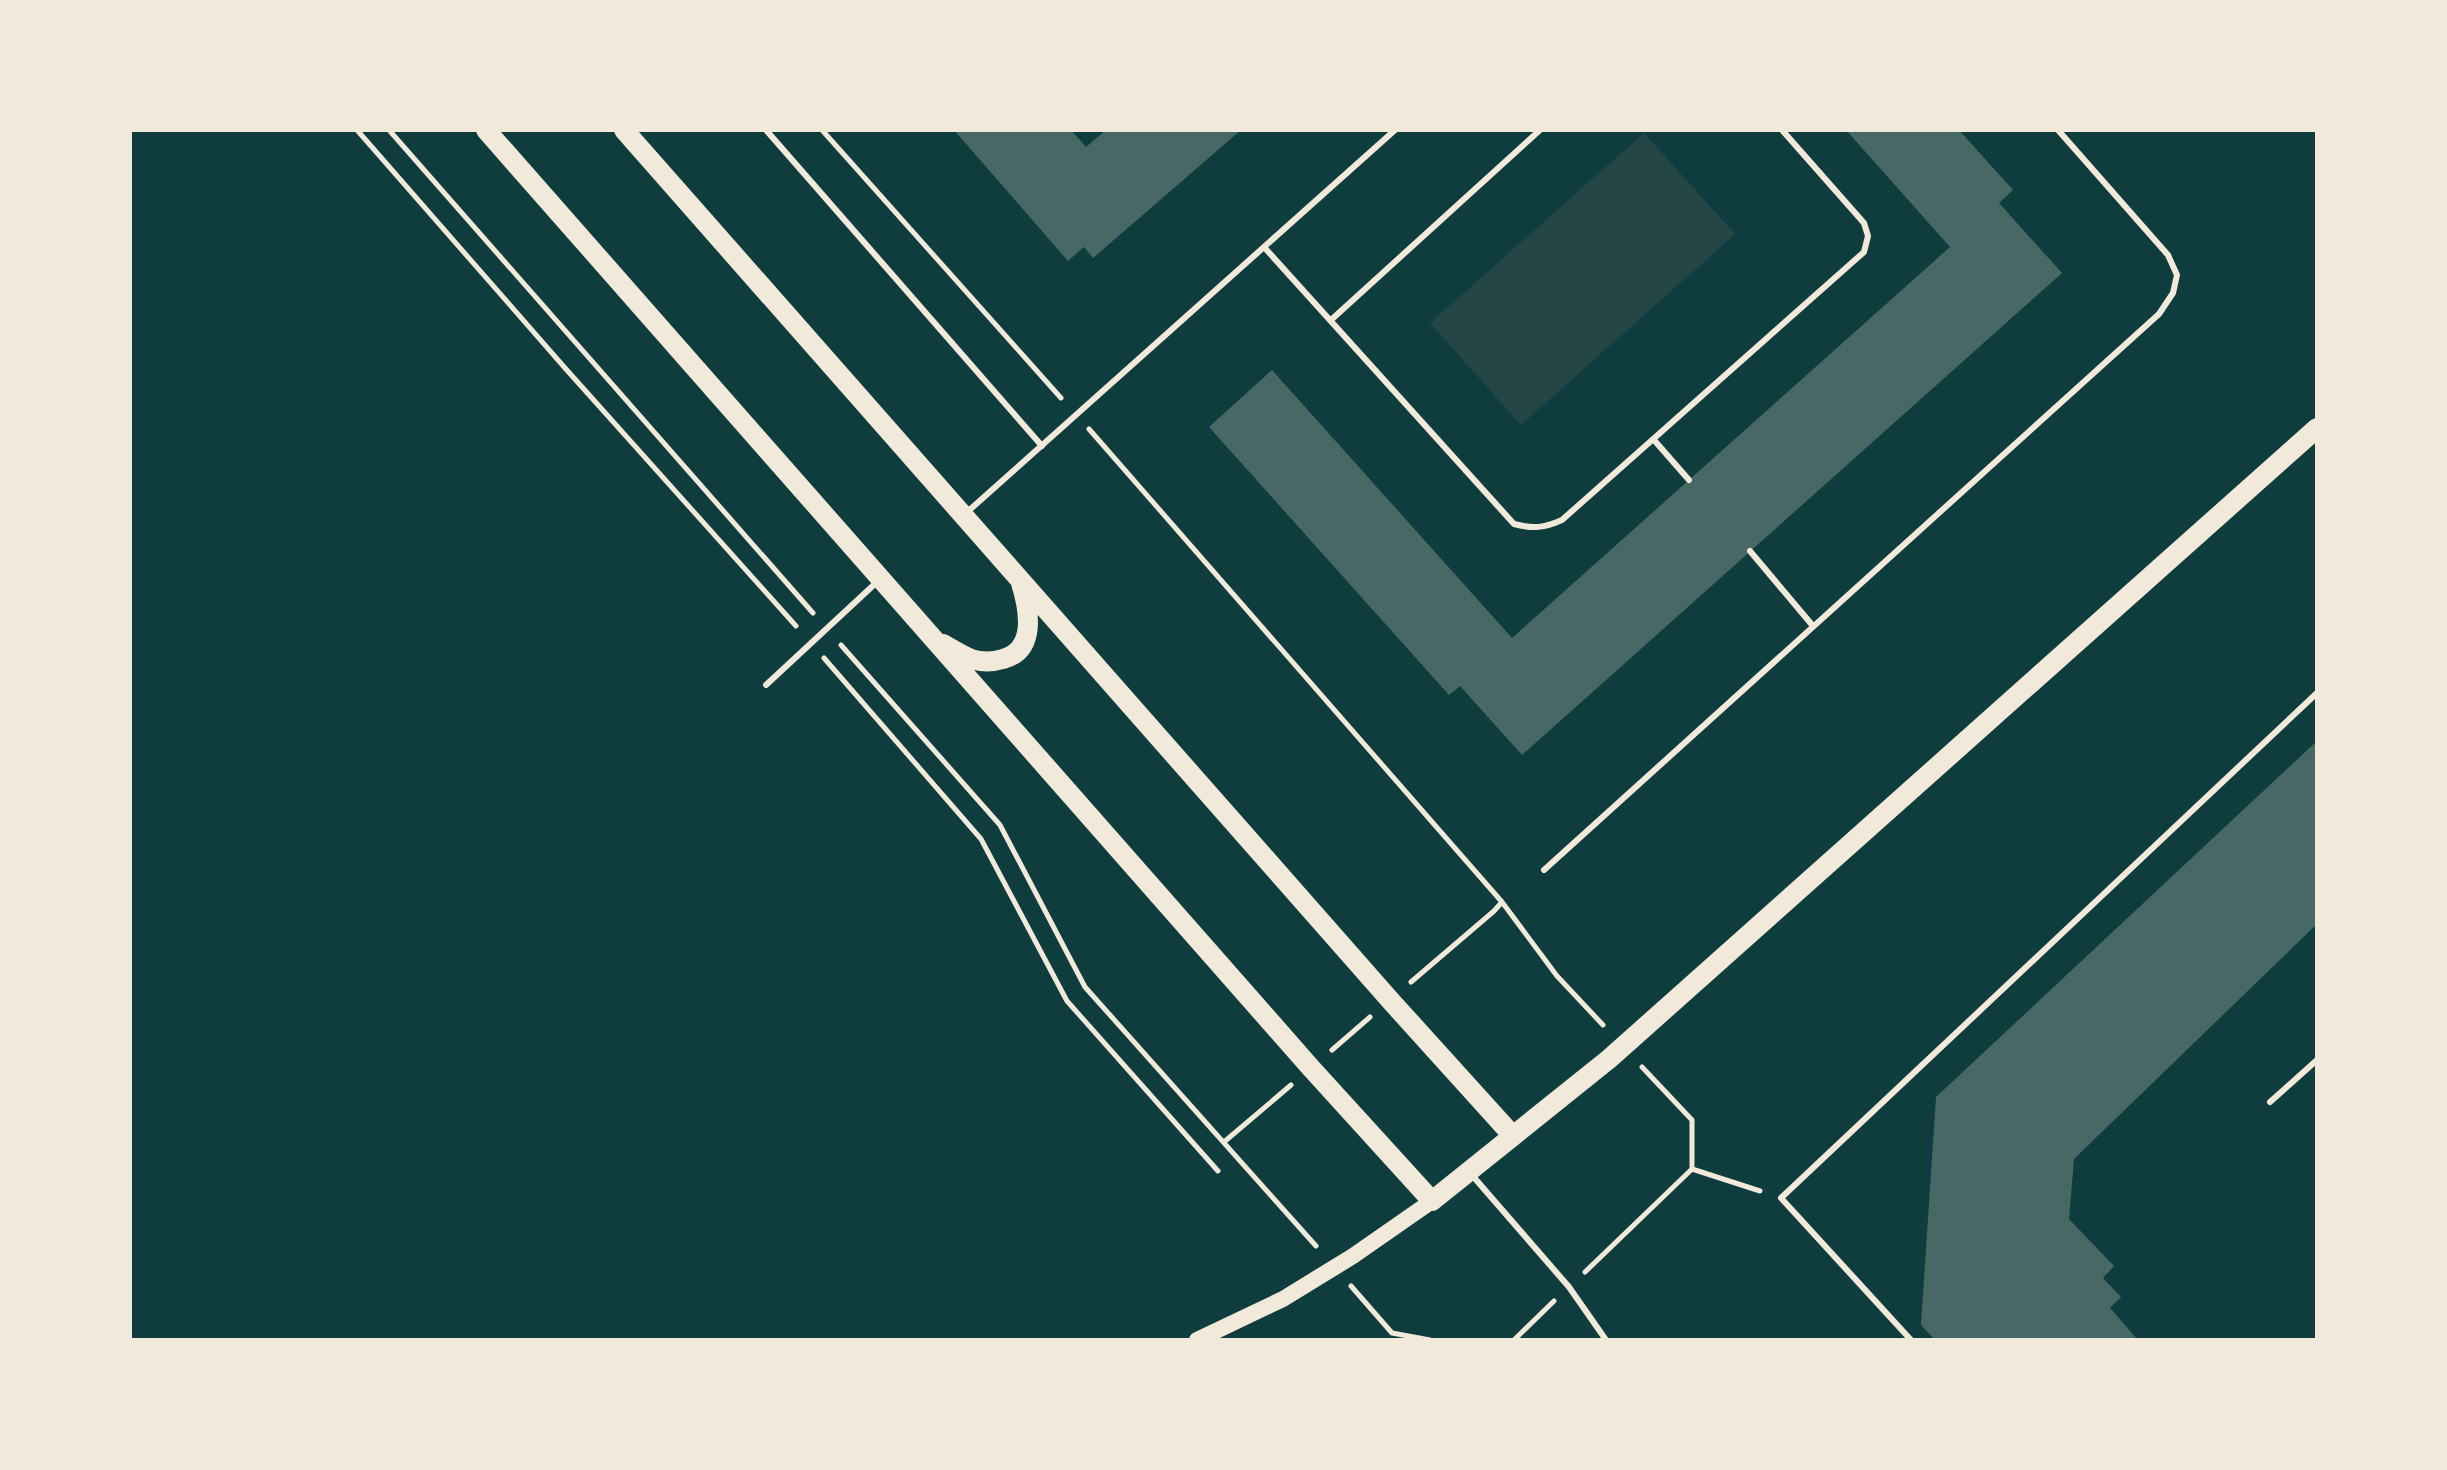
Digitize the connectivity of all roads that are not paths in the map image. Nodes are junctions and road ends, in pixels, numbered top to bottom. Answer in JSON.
{"nodes":[{"id":1,"x":486,"y":130,"type":"edge"},
{"id":2,"x":624,"y":130,"type":"edge"},
{"id":3,"x":766,"y":130,"type":"edge"},
{"id":4,"x":1395,"y":130,"type":"edge"},
{"id":5,"x":1540,"y":130,"type":"edge"},
{"id":6,"x":1782,"y":130,"type":"edge"},
{"id":7,"x":2058,"y":130,"type":"edge"},
{"id":8,"x":1264,"y":247,"type":"junction"},
{"id":9,"x":1331,"y":320,"type":"junction"},
{"id":10,"x":2317,"y":428,"type":"edge"},
{"id":11,"x":1654,"y":440,"type":"junction"},
{"id":12,"x":1042,"y":446,"type":"junction"},
{"id":13,"x":1689,"y":480,"type":"dead end"},
{"id":14,"x":964,"y":515,"type":"junction"},
{"id":15,"x":1750,"y":551,"type":"dead end"},
{"id":16,"x":880,"y":579,"type":"junction"},
{"id":17,"x":1020,"y":579,"type":"junction"},
{"id":18,"x":1813,"y":626,"type":"junction"},
{"id":19,"x":933,"y":638,"type":"junction"},
{"id":20,"x":766,"y":685,"type":"dead end"},
{"id":21,"x":2317,"y":693,"type":"edge"},
{"id":22,"x":1544,"y":870,"type":"dead end"},
{"id":23,"x":2317,"y":1060,"type":"edge"},
{"id":24,"x":2270,"y":1102,"type":"dead end"},
{"id":25,"x":1513,"y":1136,"type":"junction"},
{"id":26,"x":1469,"y":1172,"type":"junction"},
{"id":27,"x":1432,"y":1201,"type":"junction"},
{"id":28,"x":1197,"y":1340,"type":"edge"},
{"id":29,"x":1606,"y":1340,"type":"edge"},
{"id":30,"x":1911,"y":1340,"type":"edge"}],
"edges":[{"from":1,"to":16,"type":"main road"},
{"from":2,"to":14,"type":"main road"},
{"from":3,"to":12,"type":"lane"},
{"from":4,"to":8,"type":"lane"},
{"from":5,"to":9,"type":"lane"},
{"from":6,"to":11,"type":"lane"},
{"from":7,"to":18,"type":"lane"},
{"from":8,"to":9,"type":"lane"},
{"from":8,"to":12,"type":"lane"},
{"from":9,"to":11,"type":"lane"},
{"from":10,"to":25,"type":"main road"},
{"from":11,"to":13,"type":"lane"},
{"from":12,"to":14,"type":"lane"},
{"from":14,"to":17,"type":"main road"},
{"from":15,"to":18,"type":"lane"},
{"from":16,"to":19,"type":"main road"},
{"from":16,"to":20,"type":"lane"},
{"from":17,"to":19,"type":"main road"},
{"from":17,"to":25,"type":"main road"},
{"from":18,"to":22,"type":"lane"},
{"from":19,"to":27,"type":"main road"},
{"from":21,"to":30,"type":"lane"},
{"from":23,"to":24,"type":"lane"},
{"from":25,"to":26,"type":"main road"},
{"from":26,"to":27,"type":"main road"},
{"from":26,"to":29,"type":"lane"},
{"from":27,"to":28,"type":"main road"}]}
